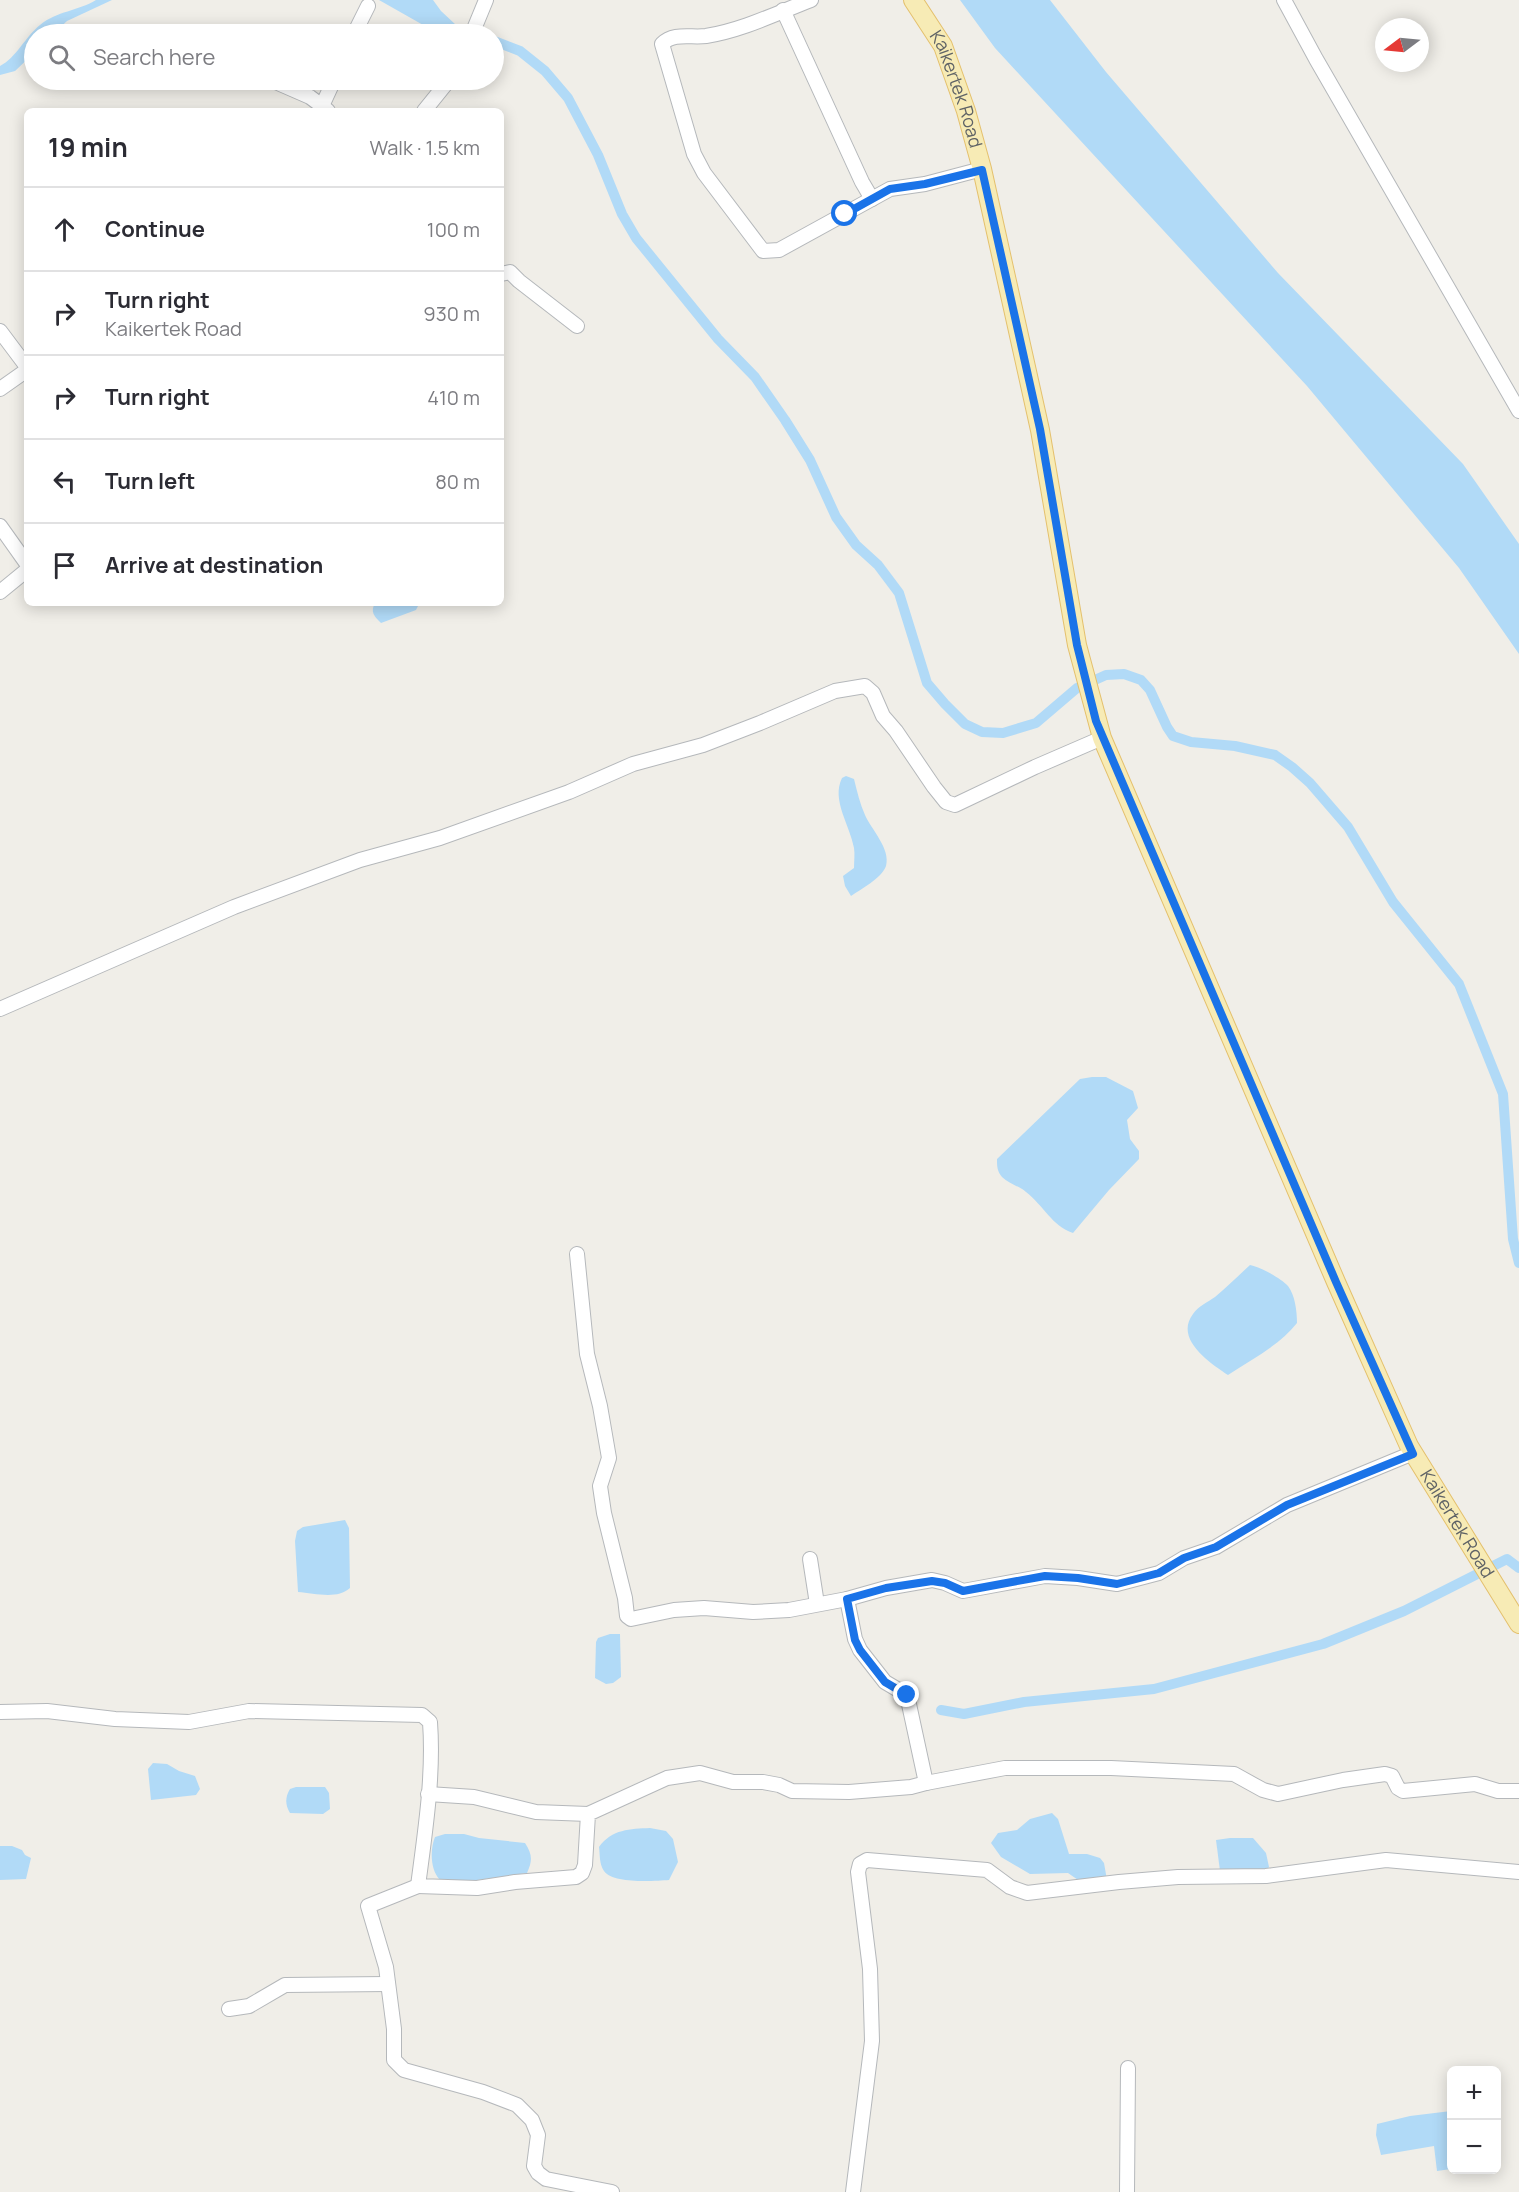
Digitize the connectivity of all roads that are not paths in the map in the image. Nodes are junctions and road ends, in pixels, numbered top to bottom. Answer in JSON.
{"nodes":[{"id":1,"x":486,"y":0,"type":"edge"},
{"id":2,"x":812,"y":0,"type":"edge"},
{"id":3,"x":913,"y":0,"type":"edge"},
{"id":4,"x":1284,"y":0,"type":"edge"},
{"id":5,"x":368,"y":6,"type":"dead end"},
{"id":6,"x":783,"y":10,"type":"junction"},
{"id":7,"x":359,"y":24,"type":"edge"},
{"id":8,"x":476,"y":24,"type":"edge"},
{"id":9,"x":294,"y":90,"type":"edge"},
{"id":10,"x":330,"y":90,"type":"edge"},
{"id":11,"x":441,"y":90,"type":"edge"},
{"id":12,"x":322,"y":108,"type":"edge"},
{"id":13,"x":323,"y":108,"type":"edge"},
{"id":14,"x":426,"y":108,"type":"edge"},
{"id":15,"x":982,"y":170,"type":"junction"},
{"id":16,"x":872,"y":199,"type":"junction"},
{"id":17,"x":504,"y":273,"type":"edge"},
{"id":18,"x":577,"y":326,"type":"dead end"},
{"id":19,"x":0,"y":331,"type":"edge"},
{"id":20,"x":24,"y":365,"type":"edge"},
{"id":21,"x":24,"y":371,"type":"edge"},
{"id":22,"x":0,"y":389,"type":"edge"},
{"id":23,"x":1519,"y":411,"type":"edge"},
{"id":24,"x":0,"y":526,"type":"edge"},
{"id":25,"x":24,"y":560,"type":"edge"},
{"id":26,"x":24,"y":572,"type":"edge"},
{"id":27,"x":0,"y":592,"type":"edge"},
{"id":28,"x":1099,"y":730,"type":"junction"},
{"id":29,"x":0,"y":1009,"type":"edge"},
{"id":30,"x":577,"y":1254,"type":"dead end"},
{"id":31,"x":1413,"y":1454,"type":"junction"},
{"id":32,"x":810,"y":1559,"type":"dead end"},
{"id":33,"x":847,"y":1599,"type":"junction"},
{"id":34,"x":817,"y":1604,"type":"junction"},
{"id":35,"x":1519,"y":1624,"type":"edge"},
{"id":36,"x":0,"y":1712,"type":"edge"},
{"id":37,"x":926,"y":1783,"type":"junction"},
{"id":38,"x":1519,"y":1791,"type":"edge"},
{"id":39,"x":428,"y":1794,"type":"junction"},
{"id":40,"x":588,"y":1814,"type":"junction"},
{"id":41,"x":1519,"y":1872,"type":"edge"},
{"id":42,"x":418,"y":1886,"type":"junction"},
{"id":43,"x":388,"y":1984,"type":"junction"},
{"id":44,"x":229,"y":2009,"type":"dead end"},
{"id":45,"x":1128,"y":2068,"type":"dead end"},
{"id":46,"x":612,"y":2192,"type":"edge"},
{"id":47,"x":853,"y":2192,"type":"edge"},
{"id":48,"x":1127,"y":2192,"type":"edge"}],
"edges":[{"from":1,"to":8,"type":"street"},
{"from":2,"to":6,"type":"street"},
{"from":3,"to":15,"type":"main road","name":"Kaikertek Road"},
{"from":4,"to":23,"type":"street"},
{"from":5,"to":7,"type":"street"},
{"from":6,"to":16,"type":"street"},
{"from":6,"to":16,"type":"street"},
{"from":9,"to":12,"type":"street"},
{"from":10,"to":13,"type":"street"},
{"from":11,"to":14,"type":"street"},
{"from":15,"to":16,"type":"street"},
{"from":15,"to":28,"type":"main road","name":"Kaikertek Road"},
{"from":17,"to":18,"type":"street"},
{"from":19,"to":20,"type":"street"},
{"from":21,"to":22,"type":"street"},
{"from":24,"to":25,"type":"street"},
{"from":26,"to":27,"type":"street"},
{"from":28,"to":29,"type":"street"},
{"from":28,"to":31,"type":"main road","name":"Kaikertek Road"},
{"from":30,"to":34,"type":"street"},
{"from":31,"to":33,"type":"street"},
{"from":31,"to":35,"type":"main road","name":"Kaikertek Road"},
{"from":32,"to":34,"type":"street"},
{"from":33,"to":34,"type":"street"},
{"from":33,"to":37,"type":"street"},
{"from":36,"to":39,"type":"street"},
{"from":37,"to":38,"type":"street"},
{"from":37,"to":40,"type":"street"},
{"from":39,"to":40,"type":"street"},
{"from":39,"to":42,"type":"street"},
{"from":40,"to":42,"type":"street"},
{"from":41,"to":47,"type":"street"},
{"from":42,"to":43,"type":"street"},
{"from":43,"to":44,"type":"street"},
{"from":43,"to":46,"type":"street"},
{"from":45,"to":48,"type":"street"}]}
